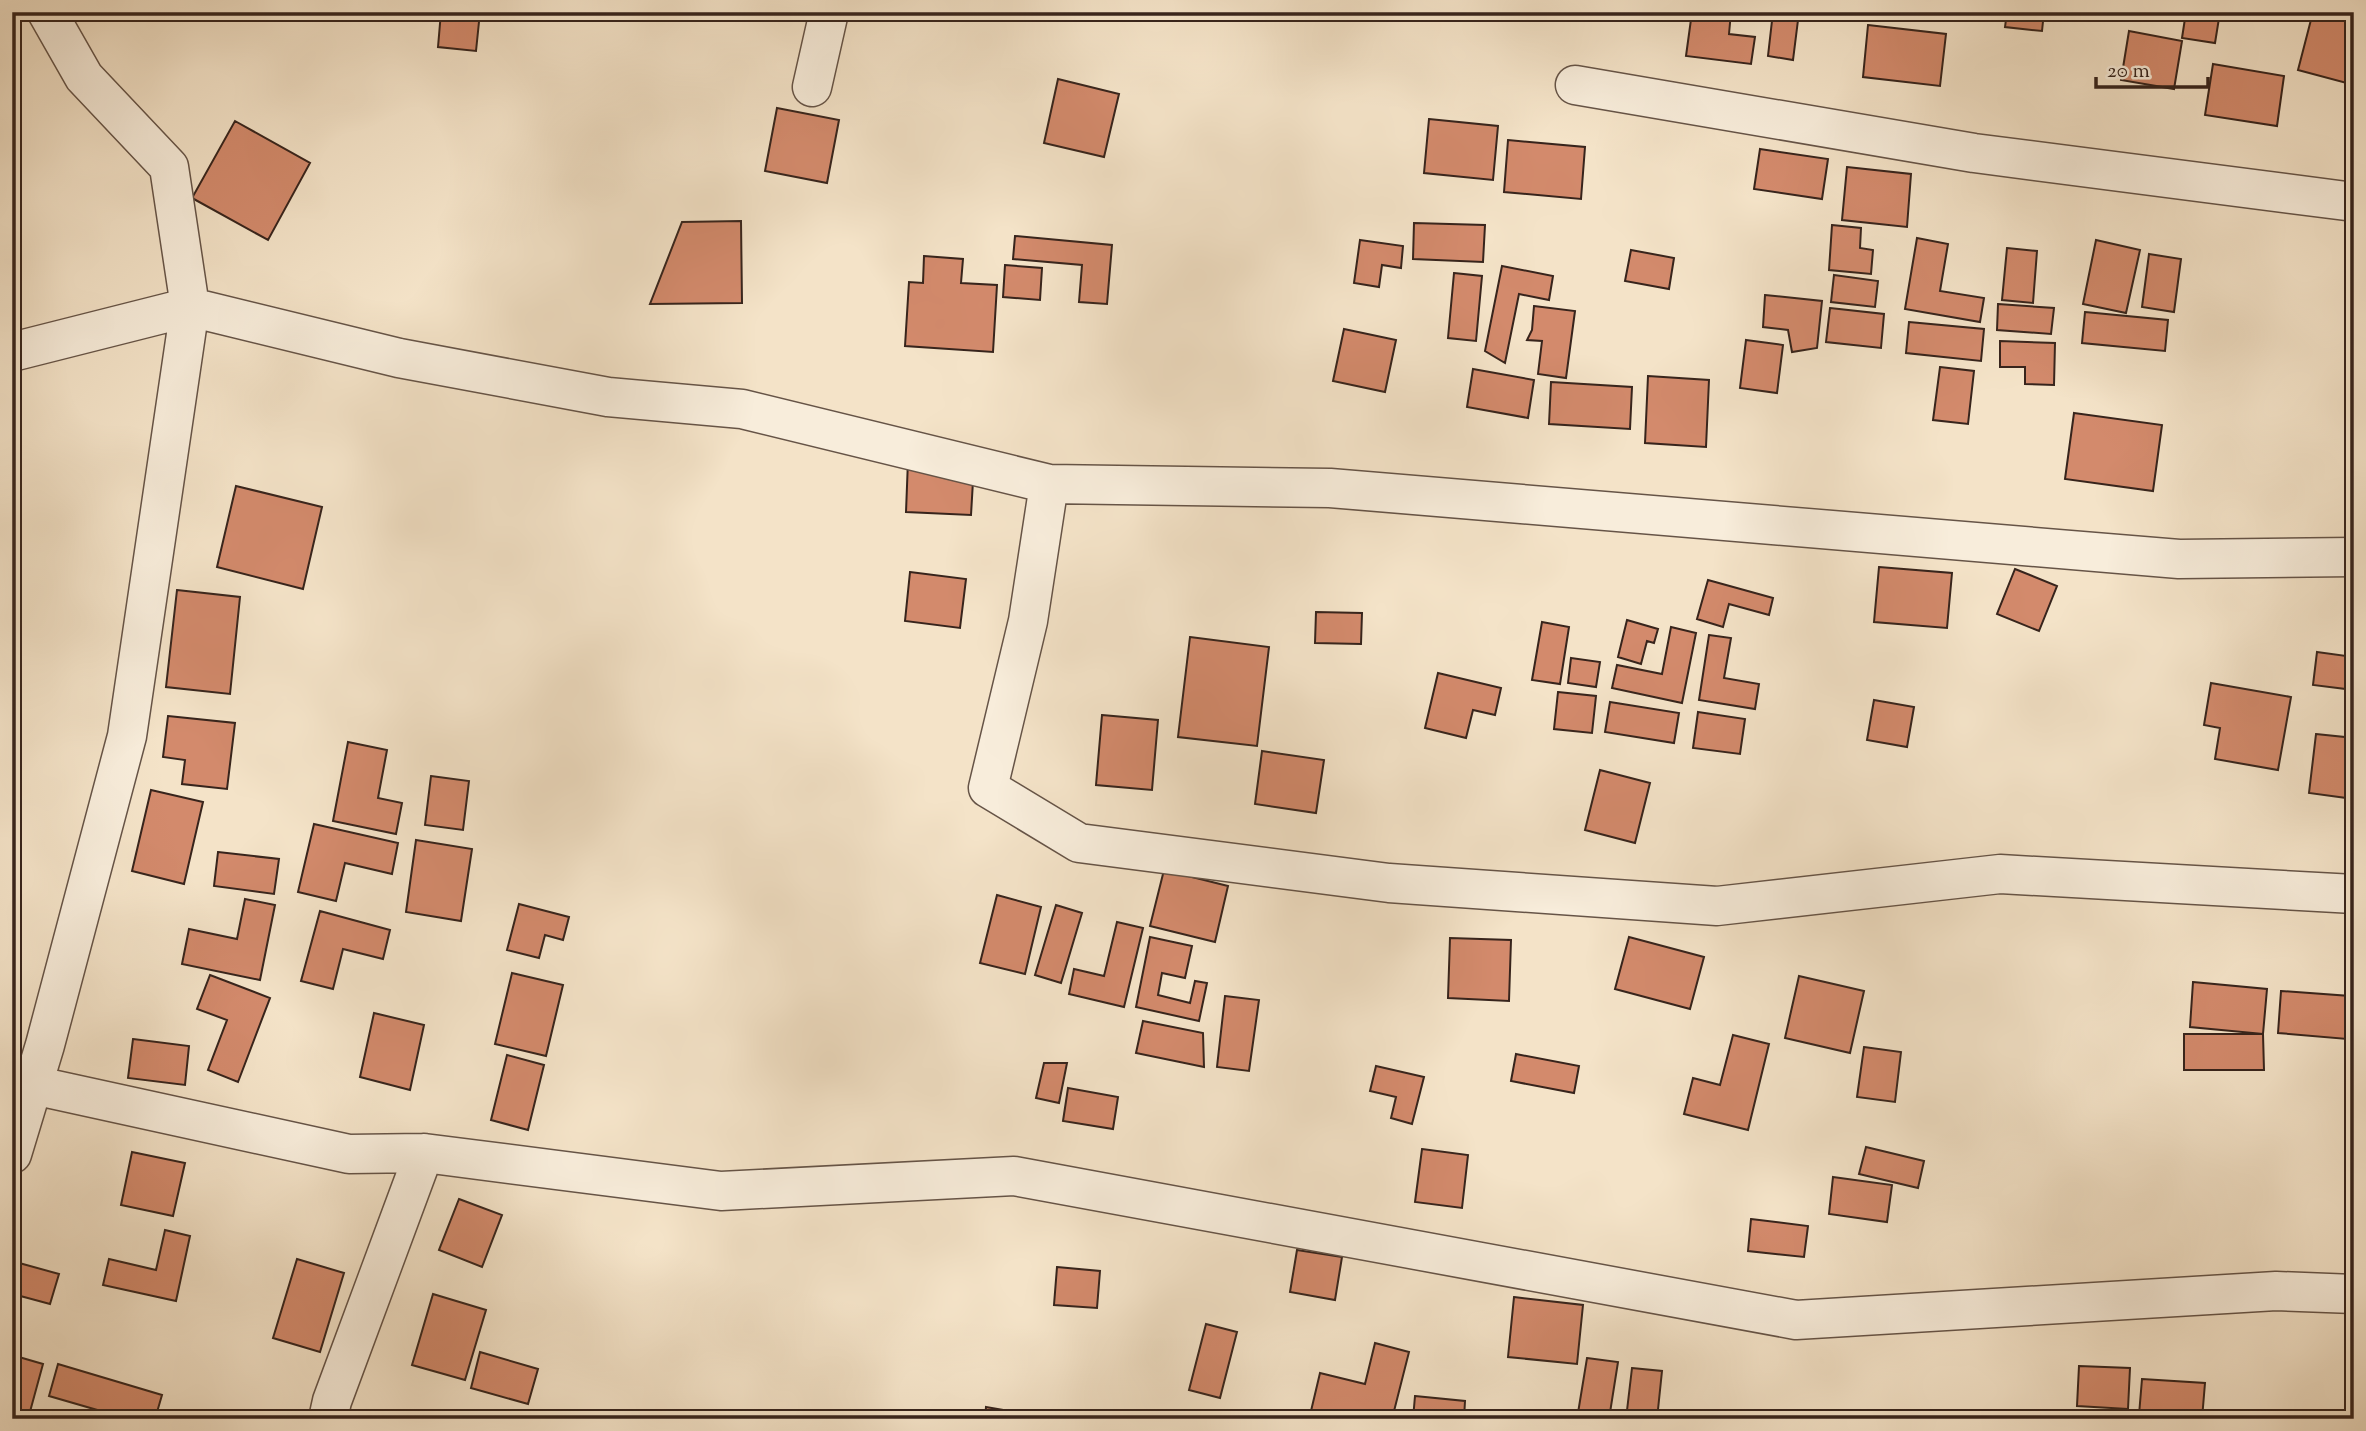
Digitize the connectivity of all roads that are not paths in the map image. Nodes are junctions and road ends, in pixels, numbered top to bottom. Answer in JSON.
{"nodes":[{"id":1,"x":47,"y":12,"type":"edge"},
{"id":2,"x":829,"y":12,"type":"edge"},
{"id":3,"x":1575,"y":85,"type":"dead end"},
{"id":4,"x":812,"y":87,"type":"dead end"},
{"id":5,"x":2354,"y":202,"type":"edge"},
{"id":6,"x":190,"y":307,"type":"junction"},
{"id":7,"x":12,"y":352,"type":"edge"},
{"id":8,"x":1049,"y":484,"type":"junction"},
{"id":9,"x":2354,"y":557,"type":"edge"},
{"id":10,"x":2354,"y":894,"type":"edge"},
{"id":11,"x":33,"y":1085,"type":"junction"},
{"id":12,"x":424,"y":1153,"type":"junction"},
{"id":13,"x":12,"y":1154,"type":"edge"},
{"id":14,"x":2354,"y":1294,"type":"edge"},
{"id":15,"x":328,"y":1419,"type":"edge"}],
"edges":[{"from":1,"to":6,"type":"street"},
{"from":2,"to":4,"type":"street"},
{"from":3,"to":5,"type":"street"},
{"from":6,"to":7,"type":"street"},
{"from":6,"to":8,"type":"street"},
{"from":6,"to":11,"type":"street"},
{"from":8,"to":9,"type":"street"},
{"from":8,"to":10,"type":"street"},
{"from":11,"to":12,"type":"street"},
{"from":11,"to":13,"type":"street"},
{"from":12,"to":14,"type":"street"},
{"from":12,"to":15,"type":"street"}]}
